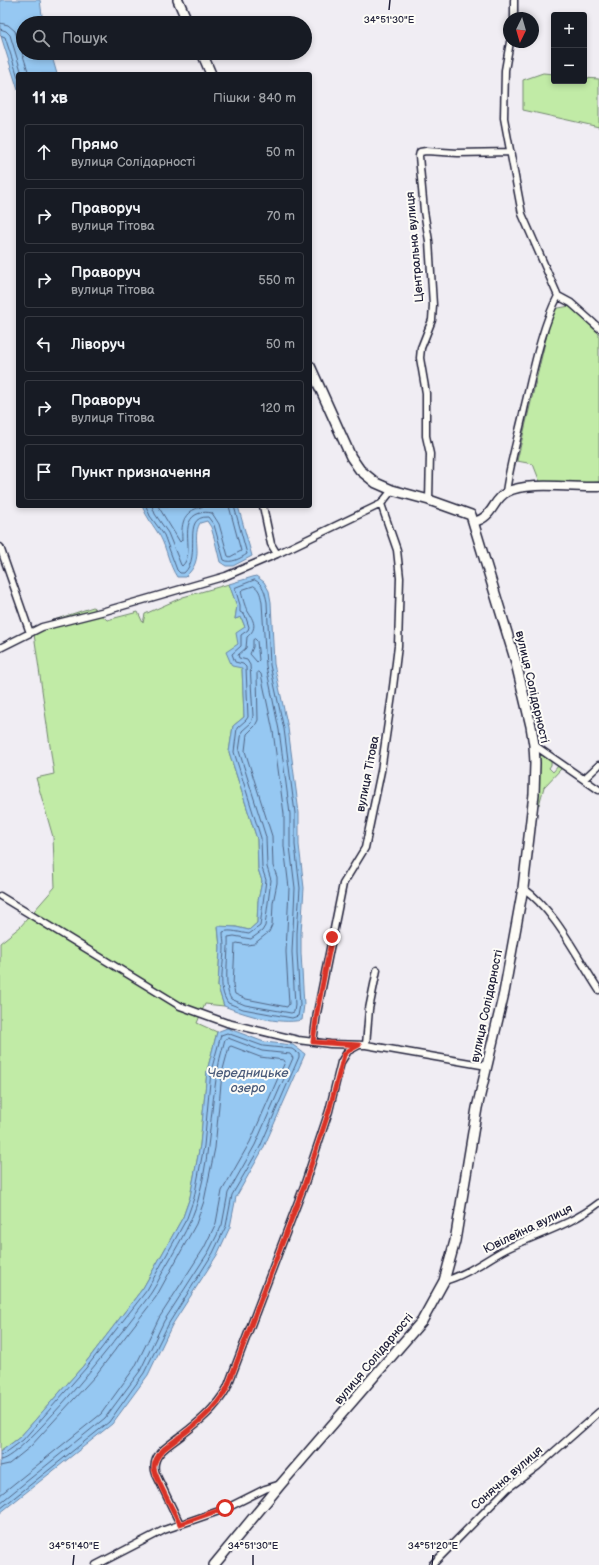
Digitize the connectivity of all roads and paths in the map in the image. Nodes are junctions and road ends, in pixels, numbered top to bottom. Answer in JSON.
{"nodes":[{"id":1,"x":178,"y":0,"type":"edge"},
{"id":2,"x":514,"y":0,"type":"edge"},
{"id":3,"x":514,"y":12,"type":"edge"},
{"id":4,"x":185,"y":16,"type":"edge"},
{"id":5,"x":509,"y":48,"type":"edge"},
{"id":6,"x":205,"y":60,"type":"edge"},
{"id":7,"x":210,"y":72,"type":"edge"},
{"id":8,"x":511,"y":152,"type":"junction"},
{"id":9,"x":558,"y":296,"type":"junction"},
{"id":10,"x":599,"y":328,"type":"edge"},
{"id":11,"x":312,"y":370,"type":"edge"},
{"id":12,"x":599,"y":487,"type":"edge"},
{"id":13,"x":392,"y":490,"type":"junction"},
{"id":14,"x":506,"y":492,"type":"junction"},
{"id":15,"x":429,"y":500,"type":"junction"},
{"id":16,"x":382,"y":504,"type":"junction"},
{"id":17,"x":263,"y":508,"type":"edge"},
{"id":18,"x":474,"y":522,"type":"junction"},
{"id":19,"x":0,"y":546,"type":"edge"},
{"id":20,"x":277,"y":554,"type":"junction"},
{"id":21,"x":30,"y":633,"type":"junction"},
{"id":22,"x":0,"y":648,"type":"edge"},
{"id":23,"x":534,"y":745,"type":"junction"},
{"id":24,"x":599,"y":765,"type":"edge"},
{"id":25,"x":584,"y":779,"type":"junction"},
{"id":26,"x":599,"y":790,"type":"edge"},
{"id":27,"x":523,"y":888,"type":"junction"},
{"id":28,"x":0,"y":897,"type":"edge"},
{"id":29,"x":377,"y":970,"type":"dead end"},
{"id":30,"x":599,"y":990,"type":"edge"},
{"id":31,"x":313,"y":1042,"type":"junction"},
{"id":32,"x":359,"y":1045,"type":"junction"},
{"id":33,"x":366,"y":1045,"type":"junction"},
{"id":34,"x":487,"y":1066,"type":"junction"},
{"id":35,"x":599,"y":1203,"type":"edge"},
{"id":36,"x":444,"y":1281,"type":"junction"},
{"id":37,"x":599,"y":1412,"type":"edge"},
{"id":38,"x":280,"y":1484,"type":"junction"},
{"id":39,"x":180,"y":1524,"type":"junction"},
{"id":40,"x":96,"y":1565,"type":"edge"},
{"id":41,"x":214,"y":1565,"type":"edge"},
{"id":42,"x":432,"y":1565,"type":"edge"}],
"edges":[{"from":1,"to":4,"type":"main road"},
{"from":2,"to":3,"type":"street"},
{"from":5,"to":8,"type":"street"},
{"from":6,"to":7,"type":"main road"},
{"from":8,"to":9,"type":"street"},
{"from":8,"to":15,"type":"street","name":"Центральна вулиця"},
{"from":9,"to":10,"type":"street"},
{"from":9,"to":14,"type":"street"},
{"from":11,"to":13,"type":"main road"},
{"from":12,"to":14,"type":"street"},
{"from":13,"to":15,"type":"main road"},
{"from":13,"to":16,"type":"street"},
{"from":14,"to":18,"type":"street"},
{"from":15,"to":18,"type":"main road"},
{"from":16,"to":20,"type":"street"},
{"from":16,"to":31,"type":"street","name":"вулиця Тітова"},
{"from":17,"to":20,"type":"street"},
{"from":18,"to":23,"type":"main road","name":"вулиця Солідарності"},
{"from":19,"to":21,"type":"street"},
{"from":20,"to":21,"type":"street"},
{"from":21,"to":22,"type":"street"},
{"from":23,"to":25,"type":"street"},
{"from":23,"to":27,"type":"main road","name":"вулиця Солідарності"},
{"from":24,"to":25,"type":"street"},
{"from":25,"to":26,"type":"street"},
{"from":27,"to":30,"type":"street"},
{"from":27,"to":34,"type":"main road","name":"вулиця Солідарності"},
{"from":28,"to":31,"type":"street"},
{"from":29,"to":33,"type":"street"},
{"from":31,"to":32,"type":"street"},
{"from":32,"to":33,"type":"street"},
{"from":32,"to":39,"type":"street"},
{"from":33,"to":34,"type":"street"},
{"from":34,"to":36,"type":"main road","name":"вулиця Солідарності"},
{"from":35,"to":36,"type":"street","name":"Ювілейна вулиця"},
{"from":36,"to":38,"type":"main road","name":"вулиця Солідарності"},
{"from":37,"to":42,"type":"street","name":"Сонячна вулиця"},
{"from":38,"to":39,"type":"street","name":"вулиця Солідарності"},
{"from":38,"to":41,"type":"main road"},
{"from":39,"to":40,"type":"street","name":"вулиця Солідарності"}]}
